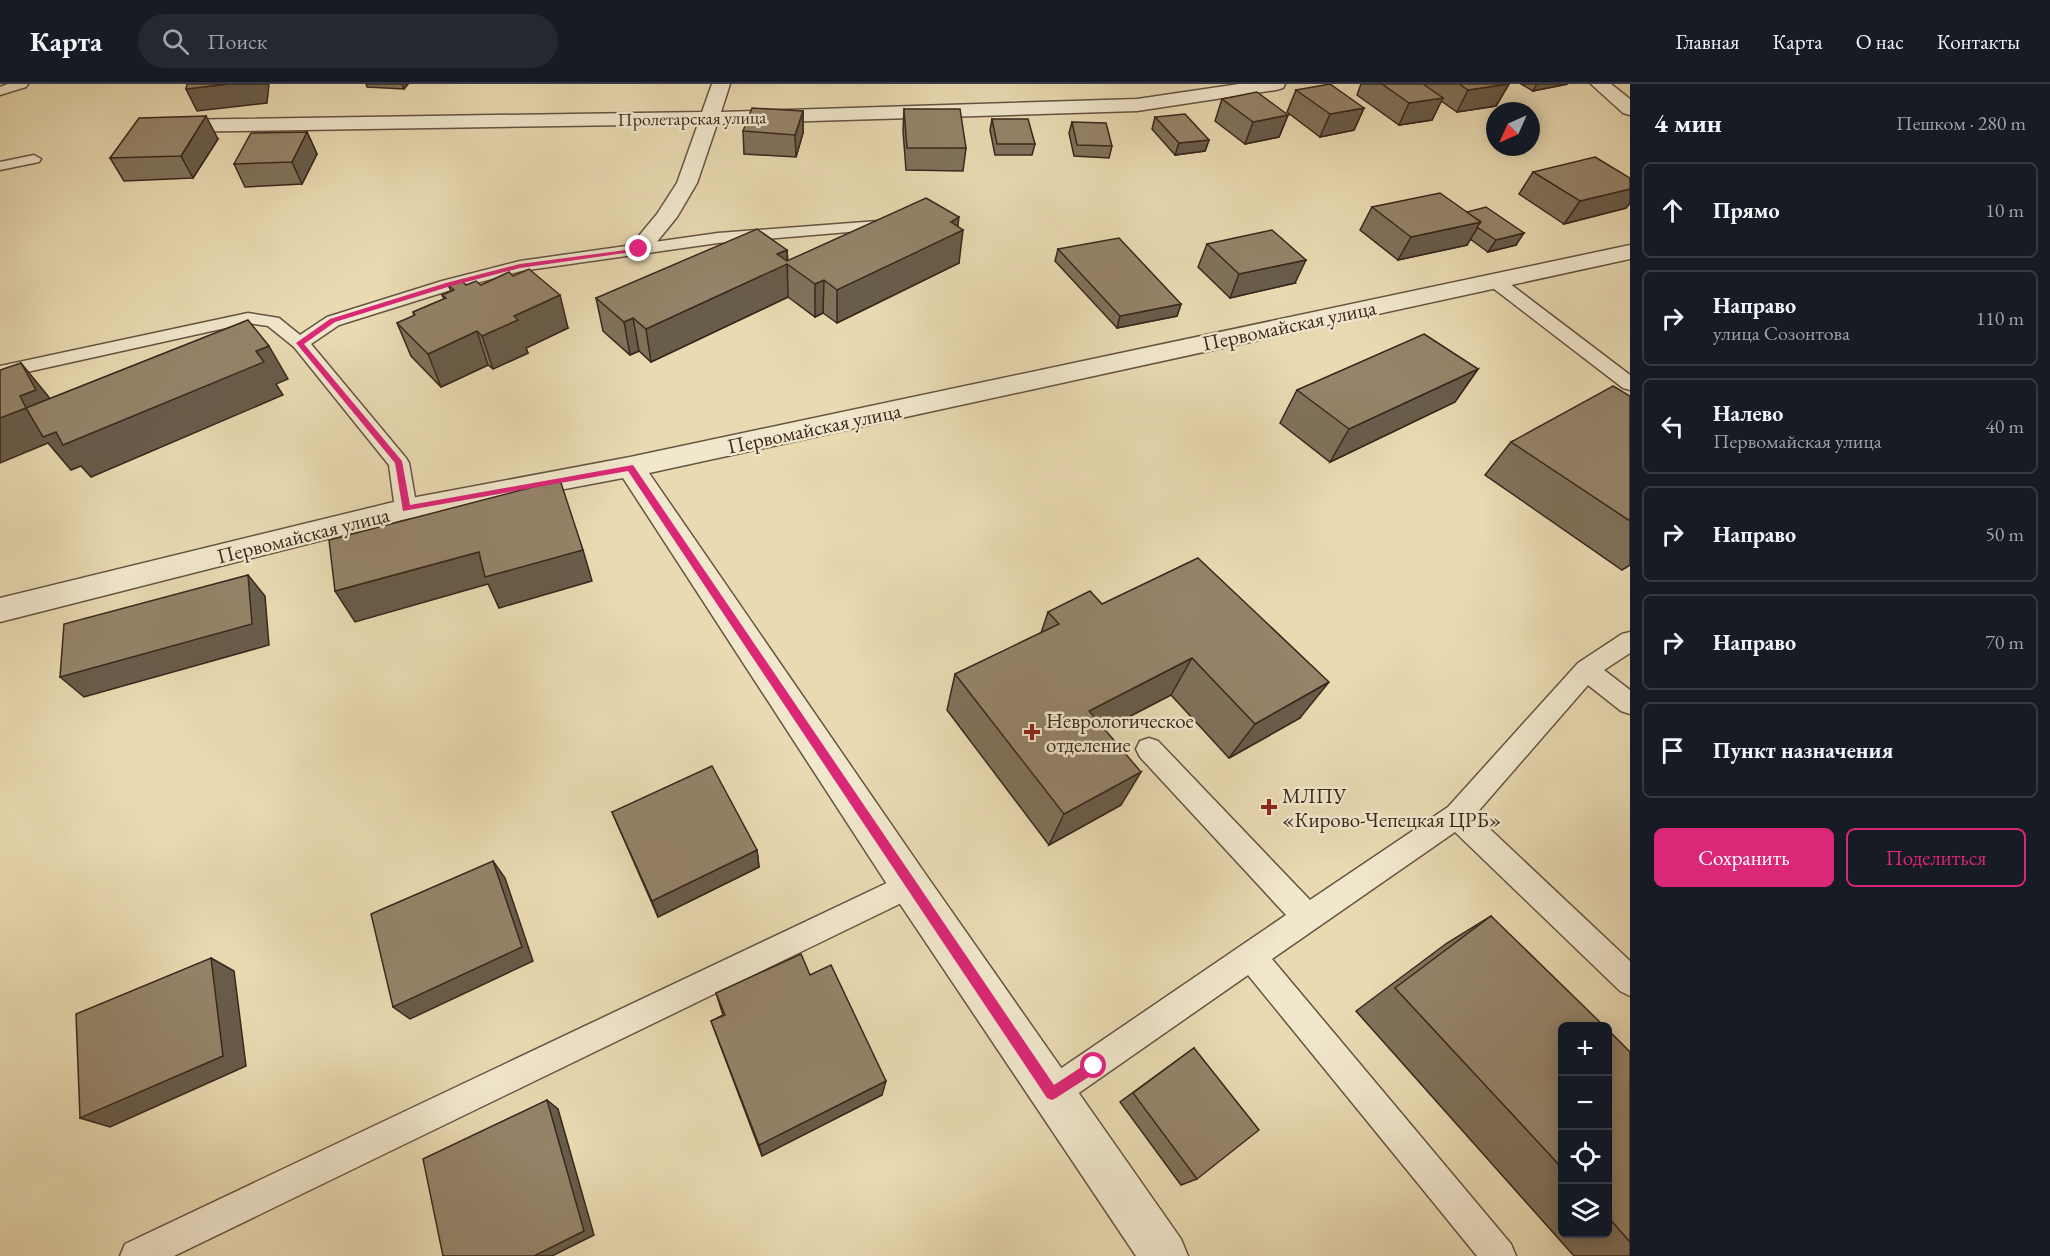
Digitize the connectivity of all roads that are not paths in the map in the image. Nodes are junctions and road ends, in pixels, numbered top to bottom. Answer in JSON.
{"nodes":[{"id":1,"x":21,"y":84,"type":"edge"},
{"id":2,"x":721,"y":84,"type":"edge"},
{"id":3,"x":1096,"y":84,"type":"edge"},
{"id":4,"x":1276,"y":84,"type":"edge"},
{"id":5,"x":1600,"y":84,"type":"edge"},
{"id":6,"x":0,"y":91,"type":"edge"},
{"id":7,"x":1099,"y":105,"type":"junction"},
{"id":8,"x":1630,"y":109,"type":"edge"},
{"id":9,"x":708,"y":118,"type":"junction"},
{"id":10,"x":142,"y":126,"type":"edge"},
{"id":11,"x":34,"y":159,"type":"dead end"},
{"id":12,"x":0,"y":166,"type":"edge"},
{"id":13,"x":878,"y":226,"type":"edge"},
{"id":14,"x":639,"y":249,"type":"junction"},
{"id":15,"x":1630,"y":252,"type":"edge"},
{"id":16,"x":1495,"y":281,"type":"junction"},
{"id":17,"x":300,"y":343,"type":"junction"},
{"id":18,"x":0,"y":372,"type":"edge"},
{"id":19,"x":1630,"y":384,"type":"edge"},
{"id":20,"x":630,"y":467,"type":"junction"},
{"id":21,"x":406,"y":508,"type":"junction"},
{"id":22,"x":0,"y":610,"type":"edge"},
{"id":23,"x":1630,"y":641,"type":"edge"},
{"id":24,"x":1586,"y":670,"type":"junction"},
{"id":25,"x":1630,"y":704,"type":"edge"},
{"id":26,"x":1149,"y":749,"type":"dead end"},
{"id":27,"x":1457,"y":816,"type":"junction"},
{"id":28,"x":910,"y":885,"type":"junction"},
{"id":29,"x":1307,"y":917,"type":"junction"},
{"id":30,"x":1251,"y":956,"type":"junction"},
{"id":31,"x":1630,"y":981,"type":"edge"},
{"id":32,"x":1052,"y":1094,"type":"junction"},
{"id":33,"x":137,"y":1256,"type":"edge"},
{"id":34,"x":1164,"y":1256,"type":"edge"},
{"id":35,"x":1499,"y":1256,"type":"edge"}],
"edges":[{"from":1,"to":6,"type":"lane"},
{"from":2,"to":9,"type":"street"},
{"from":3,"to":7,"type":"street"},
{"from":4,"to":7,"type":"street","name":"Пролетарская улица"},
{"from":5,"to":8,"type":"street"},
{"from":7,"to":9,"type":"street","name":"Пролетарская улица"},
{"from":9,"to":10,"type":"street","name":"Пролетарская улица"},
{"from":9,"to":14,"type":"street"},
{"from":11,"to":12,"type":"lane"},
{"from":13,"to":14,"type":"lane"},
{"from":14,"to":17,"type":"lane"},
{"from":15,"to":16,"type":"street","name":"Первомайская улица"},
{"from":16,"to":19,"type":"lane"},
{"from":16,"to":20,"type":"street","name":"Первомайская улица"},
{"from":17,"to":18,"type":"lane"},
{"from":17,"to":21,"type":"lane"},
{"from":20,"to":21,"type":"street","name":"Первомайская улица"},
{"from":20,"to":28,"type":"street"},
{"from":21,"to":22,"type":"street","name":"Первомайская улица"},
{"from":23,"to":24,"type":"lane"},
{"from":24,"to":25,"type":"lane"},
{"from":24,"to":27,"type":"lane"},
{"from":26,"to":29,"type":"lane"},
{"from":27,"to":29,"type":"lane"},
{"from":27,"to":31,"type":"lane"},
{"from":28,"to":32,"type":"street"},
{"from":28,"to":33,"type":"lane"},
{"from":29,"to":30,"type":"lane"},
{"from":30,"to":32,"type":"lane"},
{"from":30,"to":35,"type":"lane"},
{"from":32,"to":34,"type":"street"}]}
